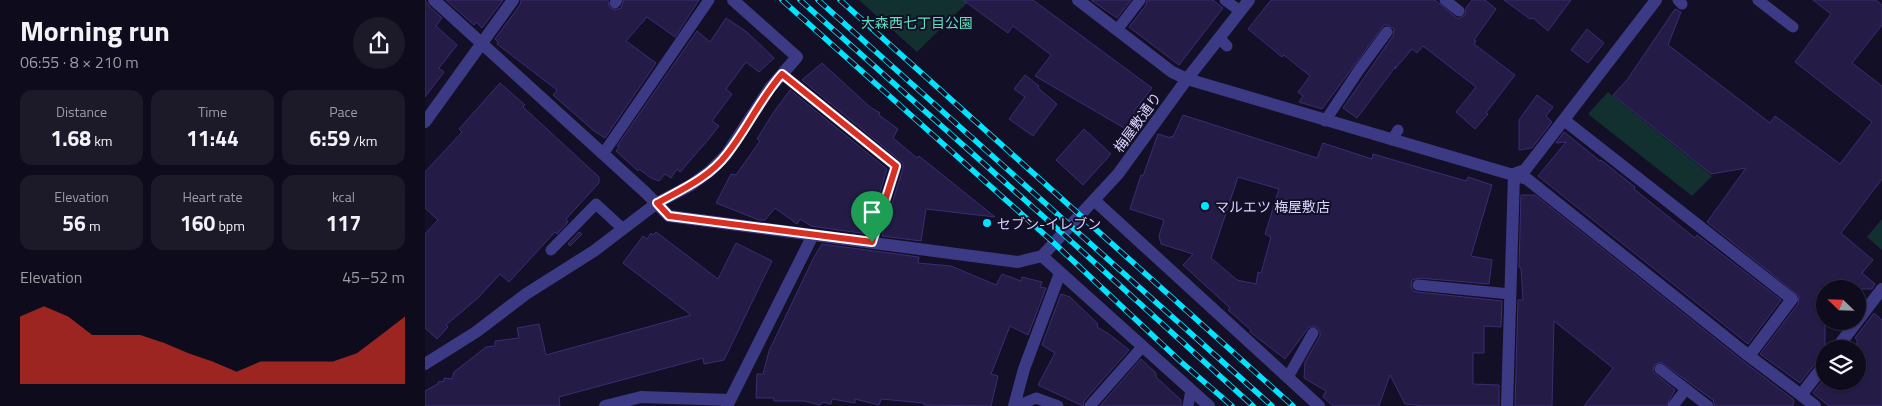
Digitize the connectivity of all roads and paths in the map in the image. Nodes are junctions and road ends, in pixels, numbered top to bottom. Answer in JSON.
{"nodes":[{"id":1,"x":434,"y":0,"type":"edge"},
{"id":2,"x":513,"y":0,"type":"edge"},
{"id":3,"x":709,"y":0,"type":"edge"},
{"id":4,"x":733,"y":0,"type":"edge"},
{"id":5,"x":1078,"y":0,"type":"edge"},
{"id":6,"x":1140,"y":0,"type":"edge"},
{"id":7,"x":1225,"y":0,"type":"edge"},
{"id":8,"x":1249,"y":0,"type":"edge"},
{"id":9,"x":1445,"y":0,"type":"edge"},
{"id":10,"x":1656,"y":0,"type":"edge"},
{"id":11,"x":1758,"y":0,"type":"edge"},
{"id":12,"x":1240,"y":11,"type":"junction"},
{"id":13,"x":1459,"y":11,"type":"dead end"},
{"id":14,"x":1793,"y":27,"type":"dead end"},
{"id":15,"x":1117,"y":30,"type":"junction"},
{"id":16,"x":1387,"y":32,"type":"dead end"},
{"id":17,"x":481,"y":43,"type":"junction"},
{"id":18,"x":782,"y":74,"type":"junction"},
{"id":19,"x":1187,"y":79,"type":"junction"},
{"id":20,"x":1564,"y":120,"type":"junction"},
{"id":21,"x":1325,"y":121,"type":"junction"},
{"id":22,"x":425,"y":122,"type":"edge"},
{"id":23,"x":603,"y":154,"type":"junction"},
{"id":24,"x":1514,"y":174,"type":"junction"},
{"id":25,"x":1094,"y":200,"type":"junction"},
{"id":26,"x":657,"y":203,"type":"junction"},
{"id":27,"x":623,"y":229,"type":"junction"},
{"id":28,"x":813,"y":235,"type":"junction"},
{"id":29,"x":872,"y":242,"type":"junction"},
{"id":30,"x":551,"y":250,"type":"dead end"},
{"id":31,"x":1042,"y":256,"type":"junction"},
{"id":32,"x":1060,"y":273,"type":"junction"},
{"id":33,"x":1418,"y":285,"type":"dead end"},
{"id":34,"x":1882,"y":289,"type":"edge"},
{"id":35,"x":1510,"y":294,"type":"junction"},
{"id":36,"x":1313,"y":333,"type":"dead end"},
{"id":37,"x":1843,"y":340,"type":"edge"},
{"id":38,"x":1142,"y":346,"type":"junction"},
{"id":39,"x":1749,"y":356,"type":"junction"},
{"id":40,"x":425,"y":364,"type":"edge"},
{"id":41,"x":1660,"y":369,"type":"dead end"},
{"id":42,"x":1816,"y":376,"type":"edge"},
{"id":43,"x":1288,"y":377,"type":"junction"},
{"id":44,"x":1686,"y":389,"type":"junction"},
{"id":45,"x":1191,"y":390,"type":"junction"},
{"id":46,"x":1801,"y":395,"type":"junction"},
{"id":47,"x":728,"y":403,"type":"edge"},
{"id":48,"x":605,"y":406,"type":"edge"},
{"id":49,"x":1015,"y":406,"type":"edge"},
{"id":50,"x":1058,"y":406,"type":"edge"},
{"id":51,"x":1090,"y":406,"type":"edge"},
{"id":52,"x":1188,"y":406,"type":"edge"},
{"id":53,"x":1209,"y":406,"type":"edge"},
{"id":54,"x":1319,"y":406,"type":"edge"},
{"id":55,"x":1507,"y":406,"type":"edge"},
{"id":56,"x":1673,"y":406,"type":"edge"},
{"id":57,"x":1708,"y":406,"type":"edge"},
{"id":58,"x":1815,"y":406,"type":"edge"}],
"edges":[{"from":1,"to":17,"type":"street"},
{"from":2,"to":17,"type":"street"},
{"from":3,"to":23,"type":"lane"},
{"from":4,"to":18,"type":"street"},
{"from":5,"to":15,"type":"street"},
{"from":6,"to":15,"type":"lane"},
{"from":7,"to":12,"type":"lane"},
{"from":8,"to":12,"type":"street","name":"梅屋敷通り"},
{"from":9,"to":13,"type":"lane"},
{"from":10,"to":20,"type":"street"},
{"from":11,"to":14,"type":"lane"},
{"from":12,"to":19,"type":"street","name":"梅屋敷通り"},
{"from":15,"to":19,"type":"street"},
{"from":16,"to":21,"type":"lane"},
{"from":17,"to":22,"type":"street"},
{"from":17,"to":23,"type":"street"},
{"from":18,"to":26,"type":"street"},
{"from":18,"to":29,"type":"lane"},
{"from":19,"to":21,"type":"street"},
{"from":19,"to":25,"type":"street","name":"梅屋敷通り"},
{"from":20,"to":24,"type":"street"},
{"from":20,"to":39,"type":"street"},
{"from":21,"to":24,"type":"street"},
{"from":23,"to":26,"type":"street"},
{"from":24,"to":35,"type":"street"},
{"from":24,"to":39,"type":"street"},
{"from":25,"to":31,"type":"street","name":"梅屋敷通り"},
{"from":25,"to":43,"type":"street"},
{"from":26,"to":27,"type":"street"},
{"from":26,"to":28,"type":"street"},
{"from":27,"to":30,"type":"lane"},
{"from":27,"to":40,"type":"street"},
{"from":28,"to":29,"type":"street"},
{"from":28,"to":47,"type":"street"},
{"from":29,"to":31,"type":"street"},
{"from":31,"to":32,"type":"street"},
{"from":32,"to":38,"type":"street"},
{"from":32,"to":49,"type":"street"},
{"from":33,"to":35,"type":"lane"},
{"from":34,"to":37,"type":"street"},
{"from":35,"to":55,"type":"street"},
{"from":36,"to":43,"type":"lane"},
{"from":38,"to":45,"type":"street"},
{"from":38,"to":51,"type":"lane"},
{"from":39,"to":46,"type":"street"},
{"from":41,"to":44,"type":"lane"},
{"from":42,"to":46,"type":"street"},
{"from":43,"to":54,"type":"street"},
{"from":44,"to":56,"type":"lane"},
{"from":44,"to":57,"type":"lane"},
{"from":45,"to":52,"type":"lane"},
{"from":45,"to":53,"type":"street"},
{"from":46,"to":58,"type":"street"},
{"from":47,"to":48,"type":"street"},
{"from":49,"to":50,"type":"lane"}]}
